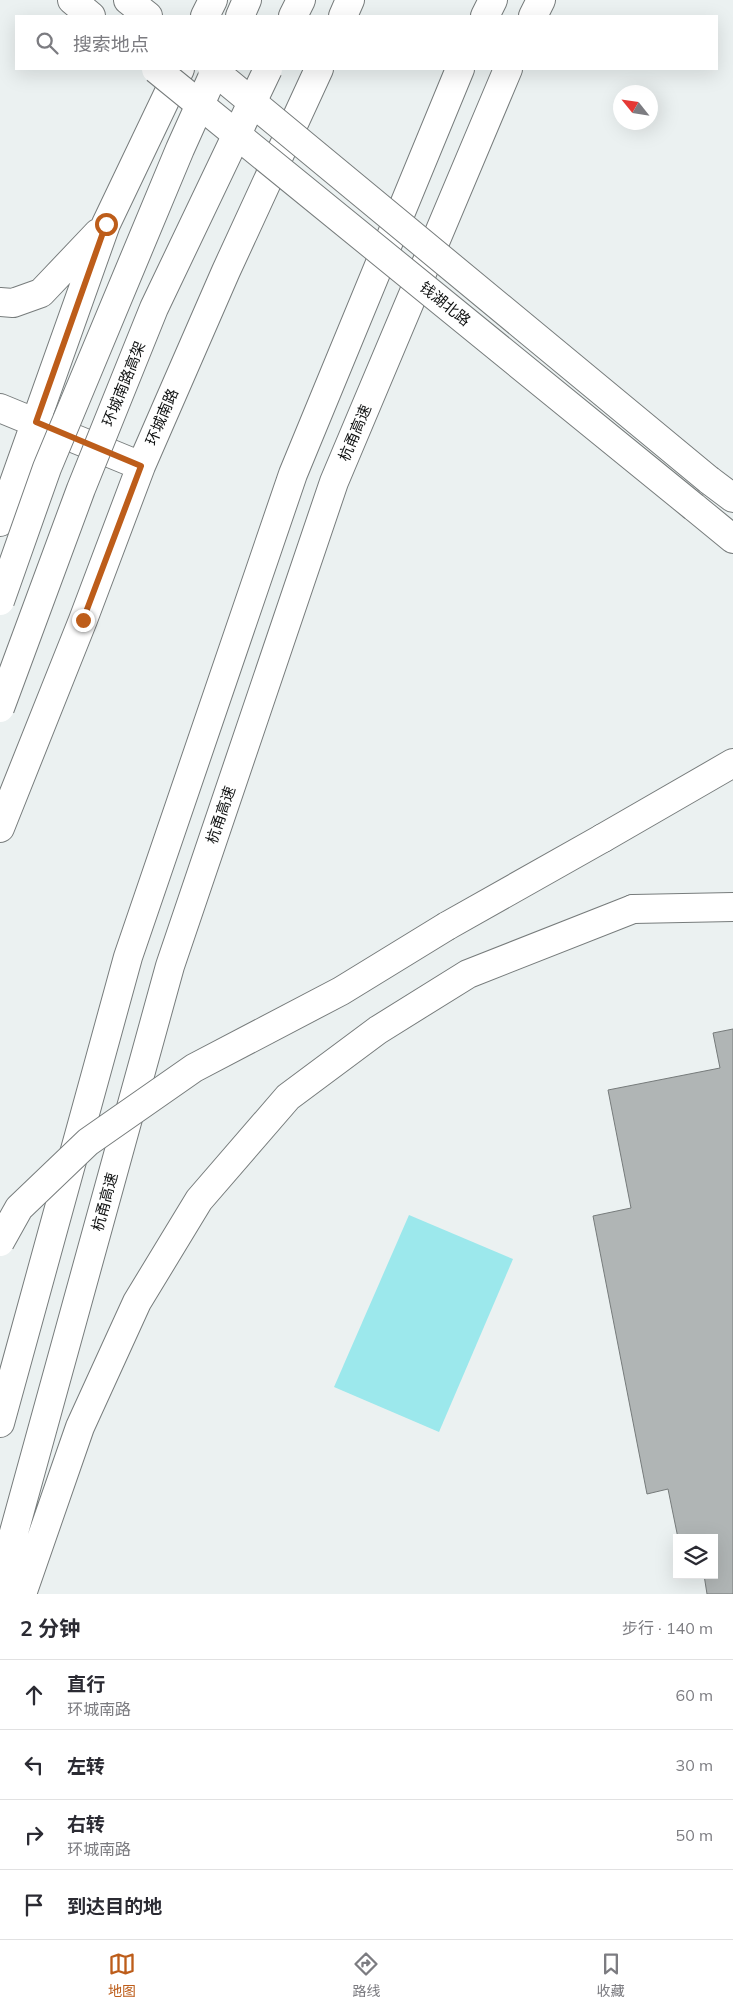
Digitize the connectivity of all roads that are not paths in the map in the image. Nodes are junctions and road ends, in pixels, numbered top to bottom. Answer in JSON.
{"nodes":[{"id":1,"x":72,"y":0,"type":"edge"},
{"id":2,"x":128,"y":0,"type":"edge"},
{"id":3,"x":213,"y":0,"type":"edge"},
{"id":4,"x":247,"y":0,"type":"edge"},
{"id":5,"x":300,"y":0,"type":"edge"},
{"id":6,"x":350,"y":0,"type":"edge"},
{"id":7,"x":493,"y":0,"type":"edge"},
{"id":8,"x":541,"y":0,"type":"edge"},
{"id":9,"x":91,"y":15,"type":"edge"},
{"id":10,"x":147,"y":15,"type":"edge"},
{"id":11,"x":206,"y":15,"type":"edge"},
{"id":12,"x":240,"y":15,"type":"edge"},
{"id":13,"x":293,"y":15,"type":"edge"},
{"id":14,"x":343,"y":15,"type":"edge"},
{"id":15,"x":485,"y":15,"type":"edge"},
{"id":16,"x":534,"y":15,"type":"edge"},
{"id":17,"x":157,"y":70,"type":"edge"},
{"id":18,"x":180,"y":70,"type":"edge"},
{"id":19,"x":213,"y":70,"type":"edge"},
{"id":20,"x":216,"y":70,"type":"edge"},
{"id":21,"x":268,"y":70,"type":"edge"},
{"id":22,"x":319,"y":70,"type":"edge"},
{"id":23,"x":460,"y":70,"type":"edge"},
{"id":24,"x":508,"y":70,"type":"edge"},
{"id":25,"x":106,"y":224,"type":"junction"},
{"id":26,"x":0,"y":302,"type":"edge"},
{"id":27,"x":0,"y":408,"type":"edge"},
{"id":28,"x":36,"y":422,"type":"junction"},
{"id":29,"x":141,"y":466,"type":"junction"},
{"id":30,"x":733,"y":498,"type":"edge"},
{"id":31,"x":0,"y":522,"type":"edge"},
{"id":32,"x":733,"y":539,"type":"edge"},
{"id":33,"x":0,"y":601,"type":"edge"},
{"id":34,"x":0,"y":708,"type":"edge"},
{"id":35,"x":733,"y":763,"type":"edge"},
{"id":36,"x":0,"y":828,"type":"edge"},
{"id":37,"x":733,"y":907,"type":"edge"},
{"id":38,"x":0,"y":1242,"type":"edge"},
{"id":39,"x":0,"y":1423,"type":"edge"},
{"id":40,"x":0,"y":1583,"type":"edge"},
{"id":41,"x":22,"y":1594,"type":"edge"}],
"edges":[{"from":1,"to":9,"type":"main road"},
{"from":2,"to":10,"type":"main road"},
{"from":3,"to":11,"type":"main road"},
{"from":4,"to":12,"type":"main road"},
{"from":5,"to":13,"type":"main road"},
{"from":6,"to":14,"type":"main road"},
{"from":7,"to":15,"type":"main road"},
{"from":8,"to":16,"type":"main road"},
{"from":17,"to":32,"type":"main road","name":"钱湖北路","bridge":true},
{"from":18,"to":25,"type":"main road"},
{"from":19,"to":30,"type":"main road","bridge":true},
{"from":20,"to":33,"type":"main road","bridge":true},
{"from":21,"to":34,"type":"main road","name":"环城南路高架","bridge":true},
{"from":22,"to":29,"type":"main road","name":"环城南路"},
{"from":23,"to":39,"type":"main road"},
{"from":24,"to":40,"type":"main road","name":"杭甬高速"},
{"from":25,"to":26,"type":"main road"},
{"from":25,"to":28,"type":"main road"},
{"from":27,"to":28,"type":"main road"},
{"from":28,"to":29,"type":"main road"},
{"from":28,"to":31,"type":"main road"},
{"from":29,"to":36,"type":"main road","name":"环城南路"},
{"from":35,"to":38,"type":"main road","bridge":true},
{"from":37,"to":41,"type":"main road"}]}
